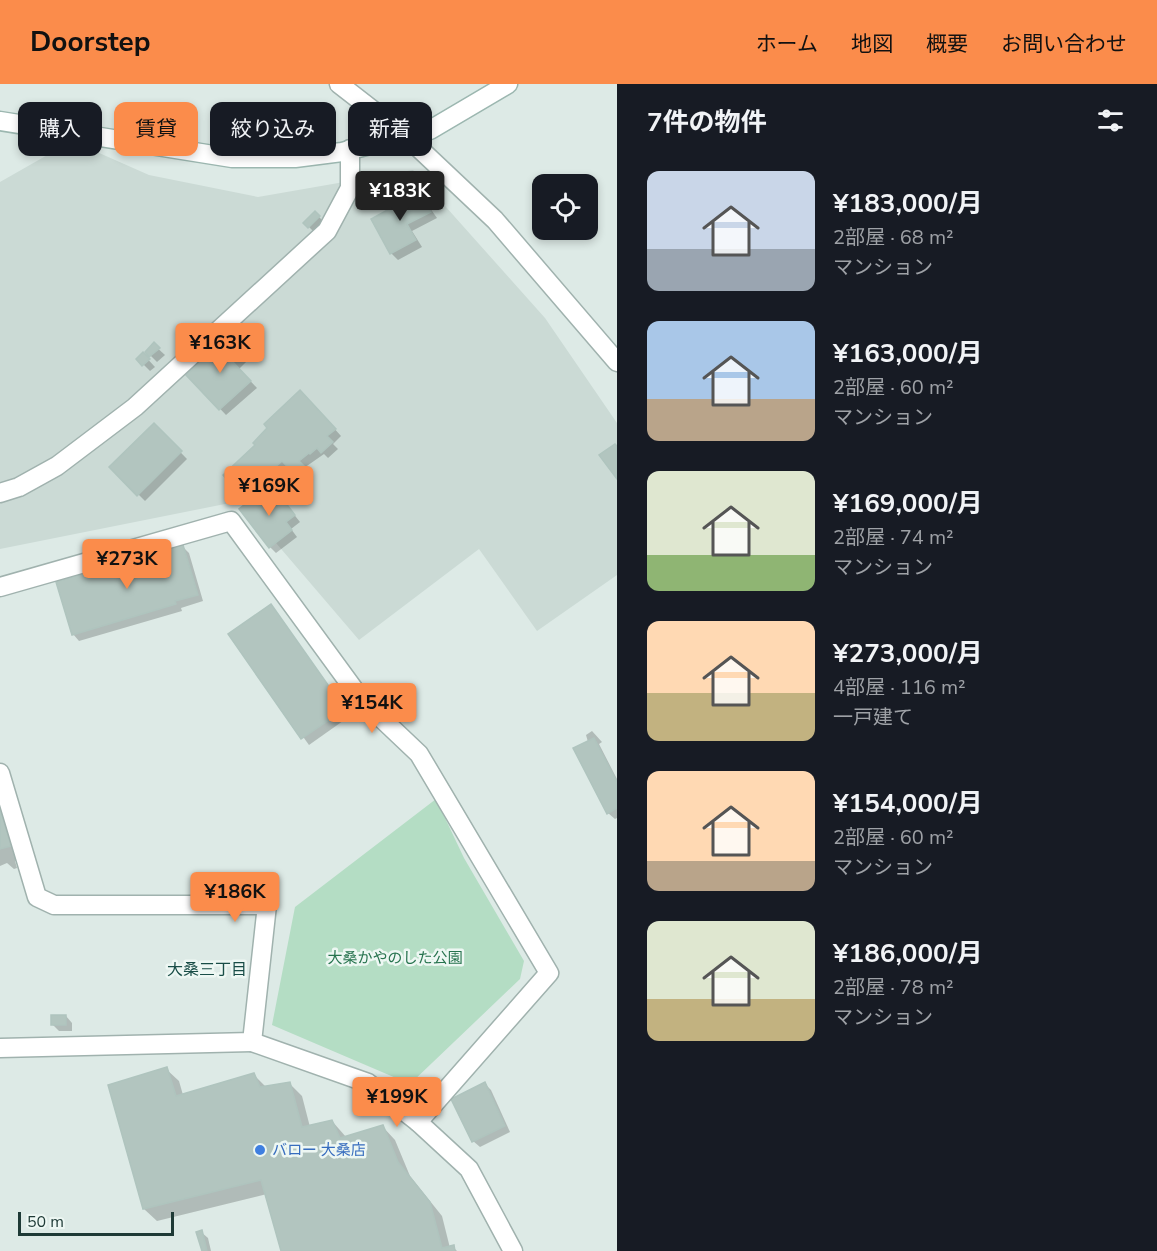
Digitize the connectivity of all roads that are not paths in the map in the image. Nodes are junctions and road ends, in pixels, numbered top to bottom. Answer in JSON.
{"nodes":[{"id":1,"x":339,"y":84,"type":"edge"},
{"id":2,"x":508,"y":84,"type":"edge"},
{"id":3,"x":362,"y":102,"type":"edge"},
{"id":4,"x":0,"y":121,"type":"edge"},
{"id":5,"x":432,"y":129,"type":"edge"},
{"id":6,"x":348,"y":149,"type":"edge"},
{"id":7,"x":350,"y":156,"type":"edge"},
{"id":8,"x":427,"y":156,"type":"edge"},
{"id":9,"x":617,"y":362,"type":"edge"},
{"id":10,"x":0,"y":493,"type":"edge"},
{"id":11,"x":0,"y":587,"type":"edge"},
{"id":12,"x":0,"y":773,"type":"edge"},
{"id":13,"x":252,"y":1042,"type":"junction"},
{"id":14,"x":0,"y":1048,"type":"edge"},
{"id":15,"x":418,"y":1122,"type":"junction"},
{"id":16,"x":513,"y":1251,"type":"edge"}],
"edges":[{"from":1,"to":3,"type":"street"},
{"from":2,"to":5,"type":"street"},
{"from":4,"to":6,"type":"street"},
{"from":7,"to":10,"type":"street"},
{"from":8,"to":9,"type":"street"},
{"from":11,"to":15,"type":"street"},
{"from":12,"to":13,"type":"street"},
{"from":13,"to":14,"type":"street"},
{"from":13,"to":15,"type":"street"},
{"from":15,"to":16,"type":"street"}]}
